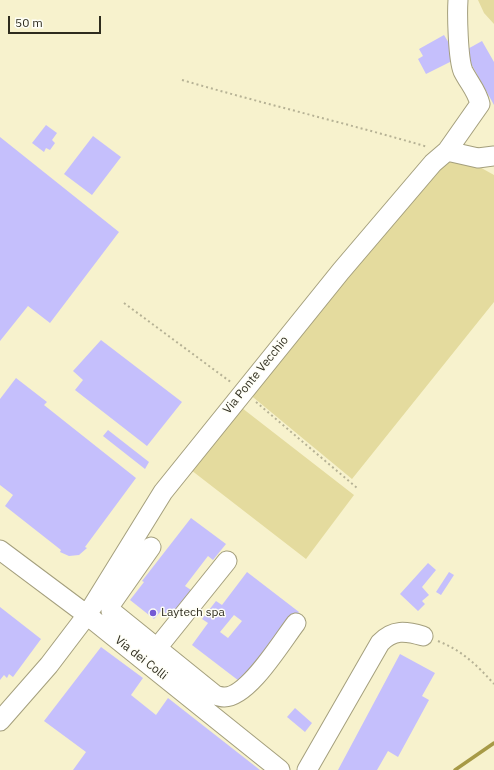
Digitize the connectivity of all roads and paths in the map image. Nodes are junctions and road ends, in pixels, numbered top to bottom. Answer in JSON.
{"nodes":[{"id":1,"x":458,"y":0,"type":"edge"},
{"id":2,"x":182,"y":80,"type":"dead end"},
{"id":3,"x":447,"y":151,"type":"junction"},
{"id":4,"x":494,"y":156,"type":"edge"},
{"id":5,"x":124,"y":303,"type":"dead end"},
{"id":6,"x":243,"y":392,"type":"junction"},
{"id":7,"x":358,"y":488,"type":"dead end"},
{"id":8,"x":151,"y":547,"type":"dead end"},
{"id":9,"x":0,"y":550,"type":"edge"},
{"id":10,"x":227,"y":561,"type":"dead end"},
{"id":11,"x":87,"y":615,"type":"junction"},
{"id":12,"x":296,"y":623,"type":"dead end"},
{"id":13,"x":423,"y":636,"type":"joint"},
{"id":14,"x":151,"y":655,"type":"junction"},
{"id":15,"x":494,"y":684,"type":"edge"},
{"id":16,"x":0,"y":721,"type":"edge"},
{"id":17,"x":280,"y":770,"type":"edge"},
{"id":18,"x":307,"y":770,"type":"edge"}],
"edges":[{"from":1,"to":3,"type":"street","name":"Via Ponte Vecchio"},
{"from":2,"to":3,"type":"path"},
{"from":3,"to":4,"type":"street"},
{"from":3,"to":6,"type":"street","name":"Via Ponte Vecchio"},
{"from":5,"to":6,"type":"path"},
{"from":6,"to":7,"type":"path"},
{"from":6,"to":11,"type":"street","name":"Via Ponte Vecchio"},
{"from":8,"to":14,"type":"street"},
{"from":9,"to":11,"type":"street","name":"Via dei Colli"},
{"from":10,"to":14,"type":"street"},
{"from":11,"to":14,"type":"street","name":"Via dei Colli"},
{"from":11,"to":16,"type":"street","name":"Via Ponte Vecchio"},
{"from":12,"to":14,"type":"street"},
{"from":13,"to":15,"type":"path"},
{"from":13,"to":18,"type":"street"},
{"from":14,"to":17,"type":"street","name":"Via dei Colli"}]}
